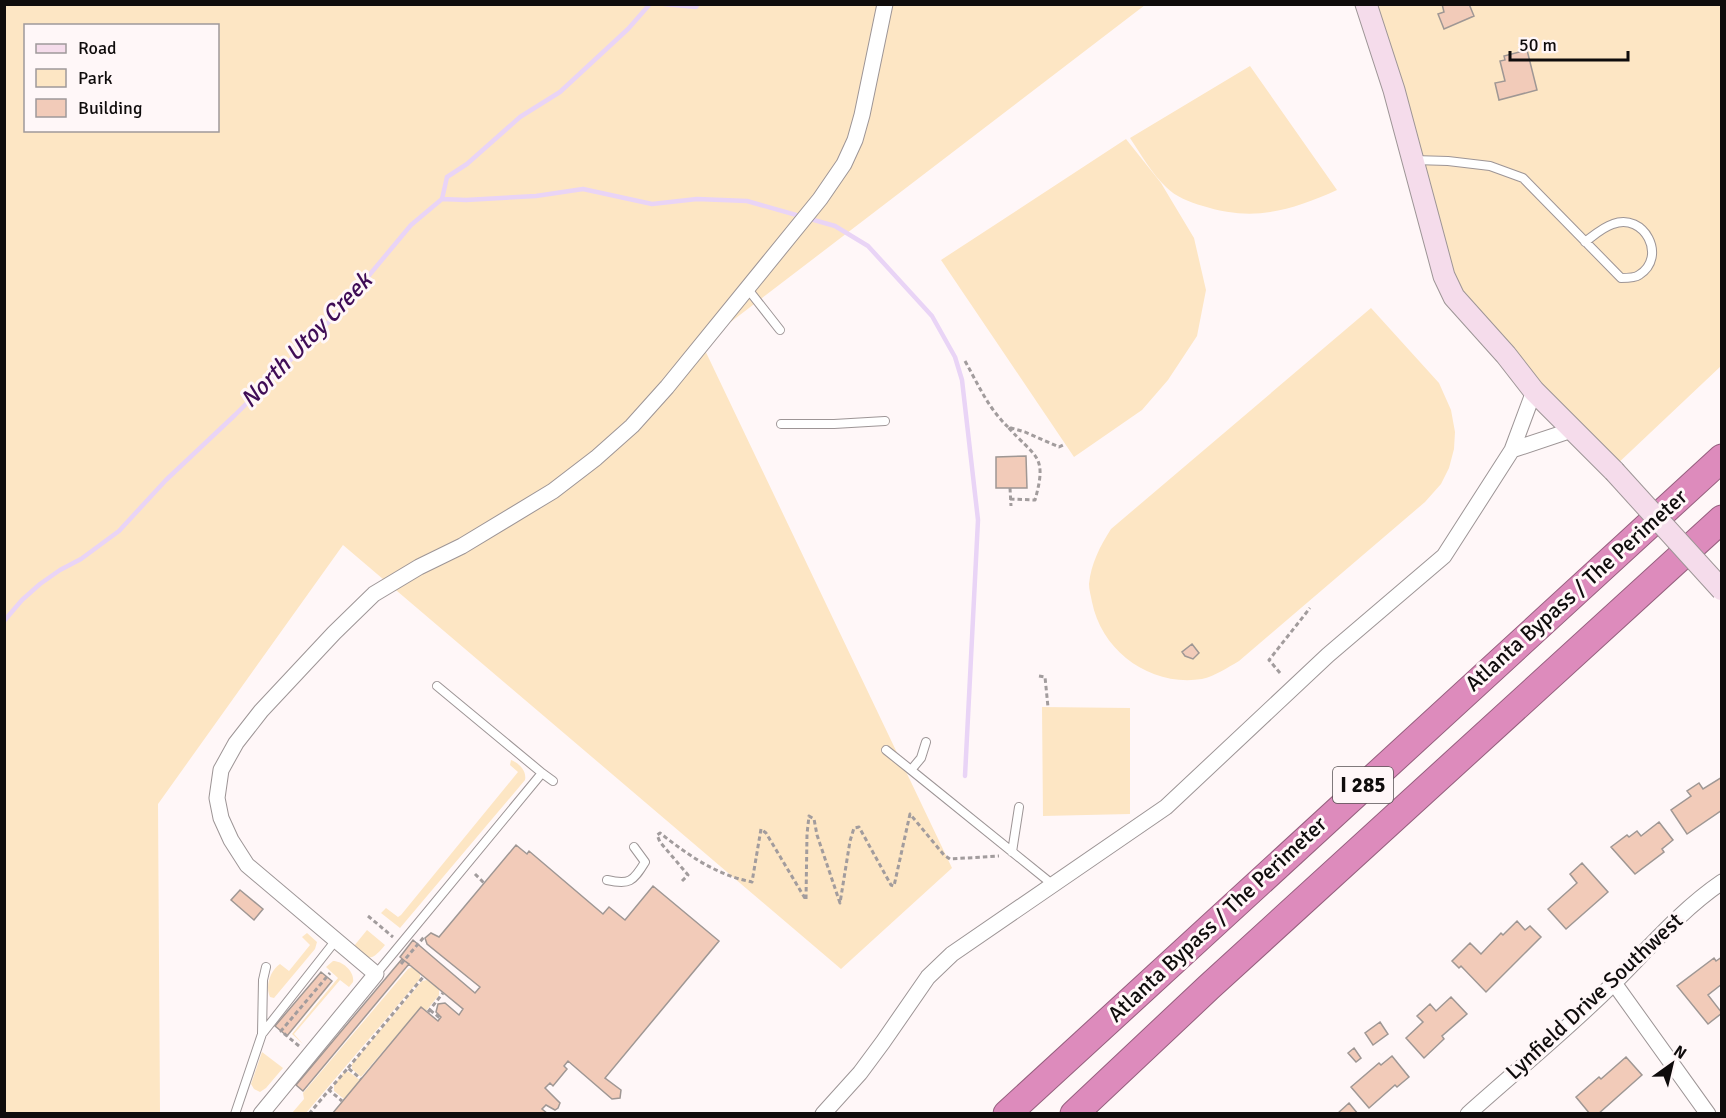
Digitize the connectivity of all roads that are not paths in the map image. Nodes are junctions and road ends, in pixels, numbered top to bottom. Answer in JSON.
{"nodes":[{"id":1,"x":885,"y":4,"type":"edge"},
{"id":2,"x":1366,"y":4,"type":"edge"},
{"id":3,"x":1413,"y":160,"type":"junction"},
{"id":4,"x":1585,"y":242,"type":"junction"},
{"id":5,"x":747,"y":288,"type":"junction"},
{"id":6,"x":780,"y":330,"type":"dead end"},
{"id":7,"x":1534,"y":391,"type":"junction"},
{"id":8,"x":885,"y":421,"type":"dead end"},
{"id":9,"x":782,"y":424,"type":"dead end"},
{"id":10,"x":1572,"y":430,"type":"junction"},
{"id":11,"x":1512,"y":450,"type":"junction"},
{"id":12,"x":1722,"y":458,"type":"edge"},
{"id":13,"x":1722,"y":519,"type":"edge"},
{"id":14,"x":1722,"y":590,"type":"edge"},
{"id":15,"x":437,"y":686,"type":"dead end"},
{"id":16,"x":926,"y":742,"type":"dead end"},
{"id":17,"x":886,"y":750,"type":"dead end"},
{"id":18,"x":910,"y":770,"type":"junction"},
{"id":19,"x":542,"y":773,"type":"junction"},
{"id":20,"x":553,"y":781,"type":"dead end"},
{"id":21,"x":1019,"y":807,"type":"dead end"},
{"id":22,"x":634,"y":847,"type":"dead end"},
{"id":23,"x":1012,"y":852,"type":"junction"},
{"id":24,"x":607,"y":880,"type":"dead end"},
{"id":25,"x":1722,"y":882,"type":"edge"},
{"id":26,"x":1052,"y":884,"type":"junction"},
{"id":27,"x":336,"y":940,"type":"junction"},
{"id":28,"x":266,"y":967,"type":"dead end"},
{"id":29,"x":375,"y":974,"type":"junction"},
{"id":30,"x":1614,"y":983,"type":"junction"},
{"id":31,"x":262,"y":1034,"type":"junction"},
{"id":32,"x":235,"y":1113,"type":"edge"},
{"id":33,"x":262,"y":1113,"type":"edge"},
{"id":34,"x":824,"y":1113,"type":"edge"},
{"id":35,"x":1007,"y":1113,"type":"edge"},
{"id":36,"x":1074,"y":1113,"type":"edge"},
{"id":37,"x":1468,"y":1113,"type":"edge"},
{"id":38,"x":1708,"y":1113,"type":"edge"}],
"edges":[{"from":1,"to":5,"type":"street"},
{"from":2,"to":3,"type":"street"},
{"from":3,"to":4,"type":"lane"},
{"from":3,"to":7,"type":"street"},
{"from":4,"to":4,"type":"lane"},
{"from":5,"to":6,"type":"lane"},
{"from":5,"to":27,"type":"street"},
{"from":7,"to":10,"type":"street"},
{"from":7,"to":11,"type":"street"},
{"from":8,"to":9,"type":"lane"},
{"from":10,"to":11,"type":"street"},
{"from":10,"to":14,"type":"street","bridge":true},
{"from":11,"to":26,"type":"street"},
{"from":12,"to":35,"type":"highway","name":"Atlanta Bypass / The Perimeter","number":"I 285"},
{"from":13,"to":36,"type":"highway","name":"Atlanta Bypass / The Perimeter","number":"I 285"},
{"from":15,"to":19,"type":"lane"},
{"from":16,"to":18,"type":"lane"},
{"from":17,"to":18,"type":"lane"},
{"from":18,"to":23,"type":"lane"},
{"from":19,"to":20,"type":"lane"},
{"from":19,"to":29,"type":"lane"},
{"from":21,"to":23,"type":"lane"},
{"from":22,"to":24,"type":"lane"},
{"from":23,"to":26,"type":"lane"},
{"from":25,"to":30,"type":"street","name":"Lynfield Drive Southwest"},
{"from":26,"to":34,"type":"street"},
{"from":27,"to":29,"type":"street"},
{"from":27,"to":31,"type":"lane"},
{"from":28,"to":31,"type":"lane"},
{"from":29,"to":33,"type":"street"},
{"from":30,"to":37,"type":"street","name":"Lynfield Drive Southwest"},
{"from":30,"to":38,"type":"street"},
{"from":31,"to":32,"type":"lane"}]}
